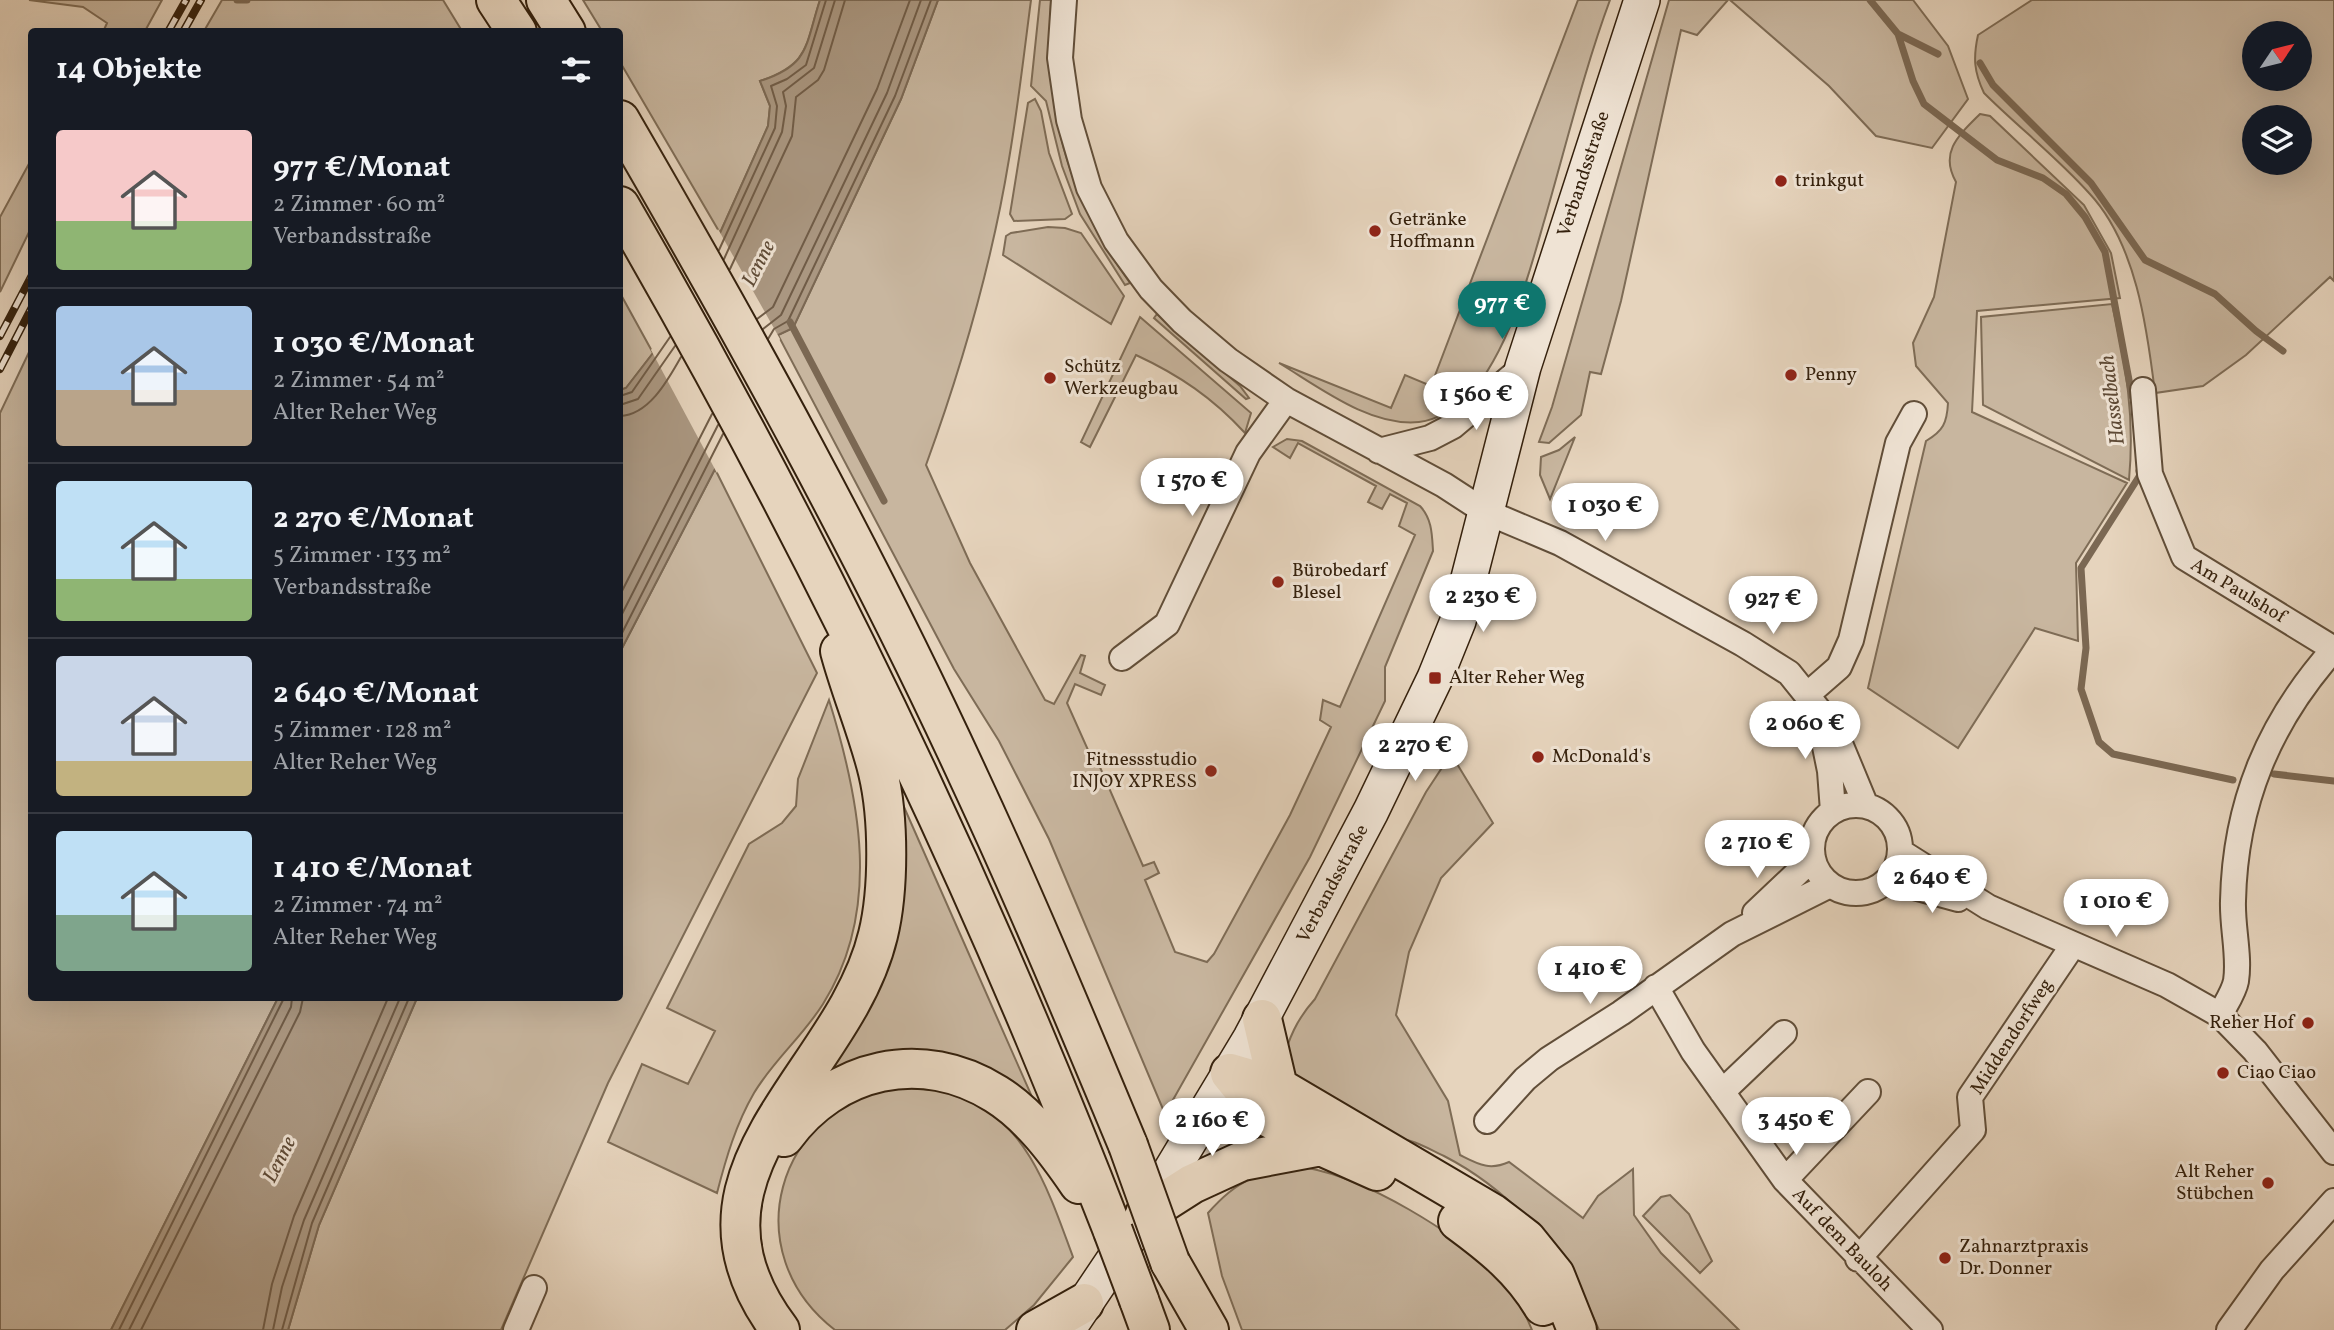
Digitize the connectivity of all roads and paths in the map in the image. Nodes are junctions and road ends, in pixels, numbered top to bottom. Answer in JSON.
{"nodes":[{"id":1,"x":496,"y":0,"type":"edge"},
{"id":2,"x":546,"y":0,"type":"edge"},
{"id":3,"x":1064,"y":0,"type":"edge"},
{"id":4,"x":1642,"y":0,"type":"edge"},
{"id":5,"x":514,"y":28,"type":"edge"},
{"id":6,"x":564,"y":28,"type":"edge"},
{"id":7,"x":623,"y":125,"type":"edge"},
{"id":8,"x":623,"y":211,"type":"edge"},
{"id":9,"x":1523,"y":368,"type":"junction"},
{"id":10,"x":2143,"y":390,"type":"dead end"},
{"id":11,"x":1286,"y":400,"type":"junction"},
{"id":12,"x":1914,"y":414,"type":"dead end"},
{"id":13,"x":1379,"y":451,"type":"junction"},
{"id":14,"x":1484,"y":511,"type":"junction"},
{"id":15,"x":2334,"y":649,"type":"edge"},
{"id":16,"x":1122,"y":658,"type":"dead end"},
{"id":17,"x":851,"y":659,"type":"junction"},
{"id":18,"x":1812,"y":699,"type":"junction"},
{"id":19,"x":1866,"y":806,"type":"junction"},
{"id":20,"x":1833,"y":811,"type":"junction"},
{"id":21,"x":1901,"y":852,"type":"junction"},
{"id":22,"x":1813,"y":858,"type":"junction"},
{"id":23,"x":1888,"y":880,"type":"junction"},
{"id":24,"x":1830,"y":885,"type":"junction"},
{"id":25,"x":1989,"y":907,"type":"junction"},
{"id":26,"x":1732,"y":934,"type":"junction"},
{"id":27,"x":2073,"y":945,"type":"junction"},
{"id":28,"x":1656,"y":987,"type":"junction"},
{"id":29,"x":2220,"y":1015,"type":"junction"},
{"id":30,"x":1262,"y":1019,"type":"junction"},
{"id":31,"x":1784,"y":1033,"type":"dead end"},
{"id":32,"x":1230,"y":1073,"type":"junction"},
{"id":33,"x":1278,"y":1087,"type":"junction"},
{"id":34,"x":1868,"y":1091,"type":"dead end"},
{"id":35,"x":1722,"y":1092,"type":"junction"},
{"id":36,"x":1487,"y":1121,"type":"dead end"},
{"id":37,"x":1321,"y":1146,"type":"junction"},
{"id":38,"x":2334,"y":1152,"type":"edge"},
{"id":39,"x":1785,"y":1180,"type":"junction"},
{"id":40,"x":1092,"y":1193,"type":"junction"},
{"id":41,"x":2334,"y":1201,"type":"edge"},
{"id":42,"x":1129,"y":1223,"type":"junction"},
{"id":43,"x":1858,"y":1259,"type":"junction"},
{"id":44,"x":1170,"y":1262,"type":"junction"},
{"id":45,"x":534,"y":1288,"type":"dead end"},
{"id":46,"x":1144,"y":1315,"type":"edge"},
{"id":47,"x":1075,"y":1317,"type":"edge"},
{"id":48,"x":516,"y":1330,"type":"edge"},
{"id":49,"x":780,"y":1330,"type":"edge"},
{"id":50,"x":805,"y":1330,"type":"edge"},
{"id":51,"x":1036,"y":1330,"type":"edge"},
{"id":52,"x":1196,"y":1330,"type":"edge"},
{"id":53,"x":1209,"y":1330,"type":"edge"},
{"id":54,"x":1552,"y":1330,"type":"edge"},
{"id":55,"x":1577,"y":1330,"type":"edge"},
{"id":56,"x":1930,"y":1330,"type":"edge"},
{"id":57,"x":2229,"y":1330,"type":"edge"}],
"edges":[{"from":1,"to":5,"type":"highway"},
{"from":2,"to":6,"type":"highway"},
{"from":3,"to":11,"type":"street"},
{"from":4,"to":9,"type":"main road","name":"Verbandsstraße"},
{"from":7,"to":44,"type":"highway","bridge":true},
{"from":8,"to":17,"type":"highway"},
{"from":9,"to":13,"type":"street"},
{"from":9,"to":14,"type":"main road","name":"Verbandsstraße"},
{"from":10,"to":15,"type":"street","name":"Am Paulshof"},
{"from":11,"to":13,"type":"street"},
{"from":11,"to":16,"type":"street"},
{"from":12,"to":18,"type":"street"},
{"from":13,"to":14,"type":"street"},
{"from":14,"to":18,"type":"street"},
{"from":14,"to":30,"type":"main road","name":"Verbandsstraße"},
{"from":15,"to":29,"type":"street"},
{"from":17,"to":40,"type":"highway"},
{"from":17,"to":49,"type":"highway"},
{"from":18,"to":19,"type":"street"},
{"from":18,"to":20,"type":"street"},
{"from":19,"to":20,"type":"street"},
{"from":19,"to":21,"type":"street"},
{"from":20,"to":22,"type":"street"},
{"from":21,"to":23,"type":"street"},
{"from":21,"to":25,"type":"street"},
{"from":22,"to":24,"type":"street"},
{"from":22,"to":26,"type":"street"},
{"from":23,"to":24,"type":"street"},
{"from":23,"to":25,"type":"street"},
{"from":24,"to":26,"type":"street"},
{"from":25,"to":27,"type":"street"},
{"from":26,"to":28,"type":"street"},
{"from":27,"to":29,"type":"street"},
{"from":27,"to":43,"type":"street","name":"Middendorfweg"},
{"from":28,"to":35,"type":"street","name":"Auf dem Bauloh"},
{"from":28,"to":36,"type":"street"},
{"from":29,"to":38,"type":"street"},
{"from":30,"to":32,"type":"main road","name":"Verbandsstraße"},
{"from":30,"to":33,"type":"highway"},
{"from":31,"to":35,"type":"street"},
{"from":32,"to":33,"type":"highway"},
{"from":32,"to":37,"type":"highway"},
{"from":32,"to":42,"type":"main road","name":"Verbandsstraße"},
{"from":33,"to":55,"type":"highway"},
{"from":34,"to":39,"type":"street","name":"Auf dem Bauloh"},
{"from":35,"to":39,"type":"street","name":"Auf dem Bauloh"},
{"from":37,"to":42,"type":"highway"},
{"from":37,"to":54,"type":"highway"},
{"from":39,"to":43,"type":"street","name":"Auf dem Bauloh"},
{"from":40,"to":42,"type":"highway"},
{"from":40,"to":50,"type":"highway"},
{"from":41,"to":57,"type":"street"},
{"from":42,"to":46,"type":"highway","bridge":true},
{"from":42,"to":47,"type":"main road","name":"Verbandsstraße"},
{"from":43,"to":56,"type":"street","name":"Auf dem Bauloh"},
{"from":44,"to":52,"type":"highway"},
{"from":44,"to":53,"type":"highway"},
{"from":45,"to":48,"type":"street"},
{"from":47,"to":51,"type":"highway"}]}
